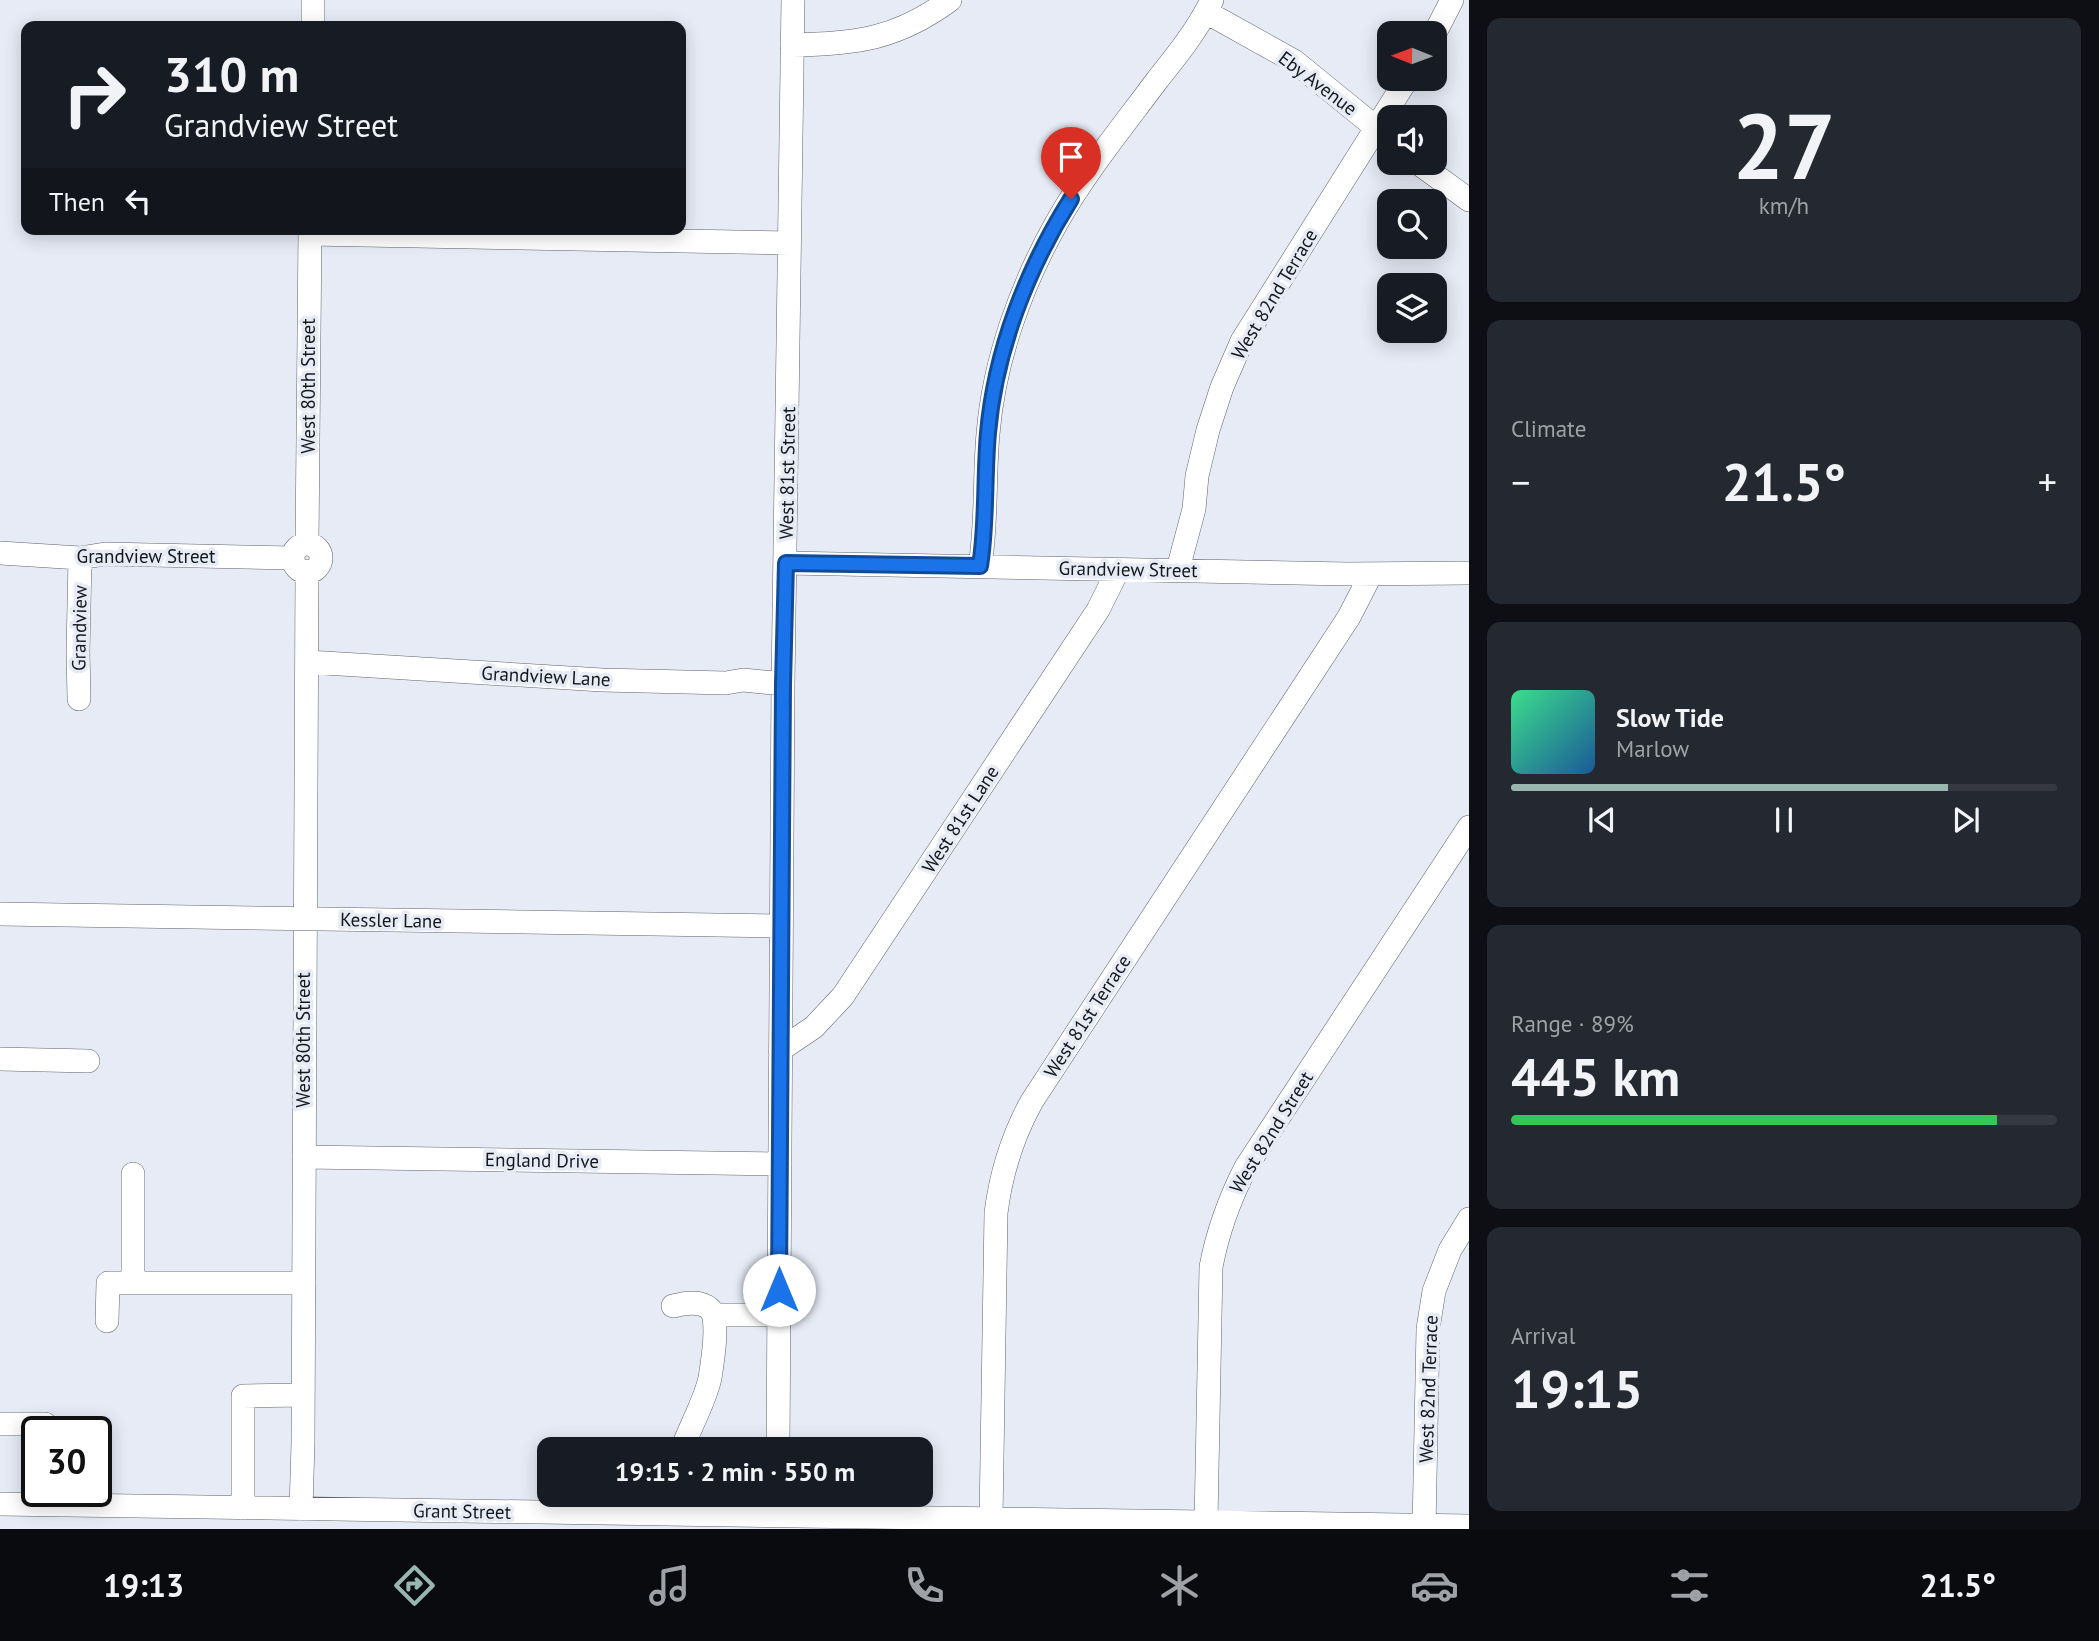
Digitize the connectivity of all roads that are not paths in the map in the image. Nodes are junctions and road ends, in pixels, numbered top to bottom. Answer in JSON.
{"nodes":[{"id":1,"x":313,"y":0,"type":"edge"},
{"id":2,"x":793,"y":0,"type":"edge"},
{"id":3,"x":950,"y":0,"type":"edge"},
{"id":4,"x":1452,"y":0,"type":"edge"},
{"id":5,"x":1209,"y":6,"type":"edge"},
{"id":6,"x":313,"y":21,"type":"edge"},
{"id":7,"x":1441,"y":21,"type":"edge"},
{"id":8,"x":792,"y":45,"type":"junction"},
{"id":9,"x":1377,"y":128,"type":"edge"},
{"id":10,"x":1377,"y":142,"type":"edge"},
{"id":11,"x":1435,"y":175,"type":"edge"},
{"id":12,"x":1469,"y":200,"type":"edge"},
{"id":13,"x":310,"y":235,"type":"edge"},
{"id":14,"x":441,"y":235,"type":"edge"},
{"id":15,"x":789,"y":243,"type":"junction"},
{"id":16,"x":0,"y":553,"type":"edge"},
{"id":17,"x":80,"y":558,"type":"junction"},
{"id":18,"x":302,"y":558,"type":"junction"},
{"id":19,"x":786,"y":563,"type":"junction"},
{"id":20,"x":980,"y":566,"type":"junction"},
{"id":21,"x":1178,"y":569,"type":"junction"},
{"id":22,"x":1118,"y":570,"type":"junction"},
{"id":23,"x":1469,"y":573,"type":"edge"},
{"id":24,"x":1371,"y":574,"type":"junction"},
{"id":25,"x":308,"y":662,"type":"junction"},
{"id":26,"x":783,"y":684,"type":"junction"},
{"id":27,"x":79,"y":699,"type":"dead end"},
{"id":28,"x":1469,"y":827,"type":"edge"},
{"id":29,"x":0,"y":914,"type":"edge"},
{"id":30,"x":303,"y":918,"type":"junction"},
{"id":31,"x":781,"y":926,"type":"junction"},
{"id":32,"x":780,"y":1050,"type":"junction"},
{"id":33,"x":0,"y":1059,"type":"edge"},
{"id":34,"x":88,"y":1060,"type":"dead end"},
{"id":35,"x":304,"y":1157,"type":"junction"},
{"id":36,"x":780,"y":1164,"type":"junction"},
{"id":37,"x":133,"y":1174,"type":"dead end"},
{"id":38,"x":1469,"y":1219,"type":"edge"},
{"id":39,"x":133,"y":1283,"type":"junction"},
{"id":40,"x":304,"y":1283,"type":"junction"},
{"id":41,"x":673,"y":1306,"type":"dead end"},
{"id":42,"x":715,"y":1315,"type":"junction"},
{"id":43,"x":779,"y":1315,"type":"junction"},
{"id":44,"x":107,"y":1321,"type":"dead end"},
{"id":45,"x":303,"y":1395,"type":"junction"},
{"id":46,"x":0,"y":1424,"type":"edge"},
{"id":47,"x":21,"y":1424,"type":"edge"},
{"id":48,"x":687,"y":1437,"type":"edge"},
{"id":49,"x":778,"y":1437,"type":"edge"},
{"id":50,"x":21,"y":1501,"type":"edge"},
{"id":51,"x":112,"y":1501,"type":"edge"},
{"id":52,"x":0,"y":1504,"type":"edge"},
{"id":53,"x":537,"y":1506,"type":"edge"},
{"id":54,"x":808,"y":1507,"type":"edge"},
{"id":55,"x":243,"y":1508,"type":"junction"},
{"id":56,"x":301,"y":1509,"type":"junction"},
{"id":57,"x":991,"y":1519,"type":"junction"},
{"id":58,"x":1206,"y":1522,"type":"junction"},
{"id":59,"x":1469,"y":1526,"type":"edge"},
{"id":60,"x":1424,"y":1527,"type":"edge"}],
"edges":[{"from":1,"to":6,"type":"street"},
{"from":2,"to":8,"type":"street","name":"West 81st Street"},
{"from":3,"to":8,"type":"street"},
{"from":4,"to":7,"type":"street"},
{"from":5,"to":9,"type":"street","name":"Eby Avenue"},
{"from":5,"to":20,"type":"street"},
{"from":8,"to":15,"type":"street","name":"West 81st Street"},
{"from":10,"to":21,"type":"street","name":"West 82nd Terrace"},
{"from":11,"to":12,"type":"street"},
{"from":13,"to":18,"type":"street","name":"West 80th Street"},
{"from":14,"to":15,"type":"street"},
{"from":15,"to":19,"type":"street","name":"West 81st Street"},
{"from":16,"to":17,"type":"street","name":"Grandview Street"},
{"from":17,"to":18,"type":"street","name":"Grandview Street"},
{"from":17,"to":27,"type":"street","name":"Grandview"},
{"from":18,"to":25,"type":"street","name":"West 80th Street"},
{"from":19,"to":20,"type":"street","name":"Grandview Street"},
{"from":19,"to":26,"type":"street","name":"West 81st Street"},
{"from":20,"to":22,"type":"street","name":"Grandview Street"},
{"from":21,"to":22,"type":"street","name":"Grandview Street"},
{"from":21,"to":24,"type":"street","name":"Grandview Street"},
{"from":22,"to":32,"type":"street","name":"West 81st Lane"},
{"from":23,"to":24,"type":"street","name":"Grandview Street"},
{"from":24,"to":57,"type":"street","name":"West 81st Terrace"},
{"from":25,"to":26,"type":"street","name":"Grandview Lane"},
{"from":25,"to":30,"type":"street","name":"West 80th Street"},
{"from":26,"to":31,"type":"street","name":"West 81st Street"},
{"from":28,"to":58,"type":"street","name":"West 82nd Street"},
{"from":29,"to":30,"type":"street","name":"Kessler Lane"},
{"from":30,"to":31,"type":"street","name":"Kessler Lane"},
{"from":30,"to":35,"type":"street","name":"West 80th Street"},
{"from":31,"to":32,"type":"street","name":"West 81st Street"},
{"from":32,"to":36,"type":"street","name":"West 81st Street"},
{"from":33,"to":34,"type":"street"},
{"from":35,"to":36,"type":"street","name":"England Drive"},
{"from":35,"to":40,"type":"street","name":"West 80th Street"},
{"from":36,"to":43,"type":"street","name":"West 81st Street"},
{"from":37,"to":39,"type":"street"},
{"from":38,"to":60,"type":"street","name":"West 82nd Terrace"},
{"from":39,"to":40,"type":"street"},
{"from":39,"to":44,"type":"street"},
{"from":40,"to":45,"type":"street","name":"West 80th Street"},
{"from":41,"to":42,"type":"street"},
{"from":42,"to":43,"type":"street"},
{"from":42,"to":48,"type":"street"},
{"from":43,"to":49,"type":"street","name":"West 81st Street"},
{"from":45,"to":55,"type":"street"},
{"from":45,"to":56,"type":"street","name":"West 80th Street"},
{"from":46,"to":47,"type":"street"},
{"from":50,"to":52,"type":"street","name":"Grant Street"},
{"from":51,"to":55,"type":"street","name":"Grant Street"},
{"from":53,"to":56,"type":"street","name":"Grant Street"},
{"from":54,"to":57,"type":"street","name":"Grant Street"},
{"from":55,"to":56,"type":"street","name":"Grant Street"},
{"from":57,"to":58,"type":"street","name":"Grant Street"},
{"from":58,"to":60,"type":"street","name":"Grant Street"},
{"from":59,"to":60,"type":"street","name":"Grant Street"}]}
